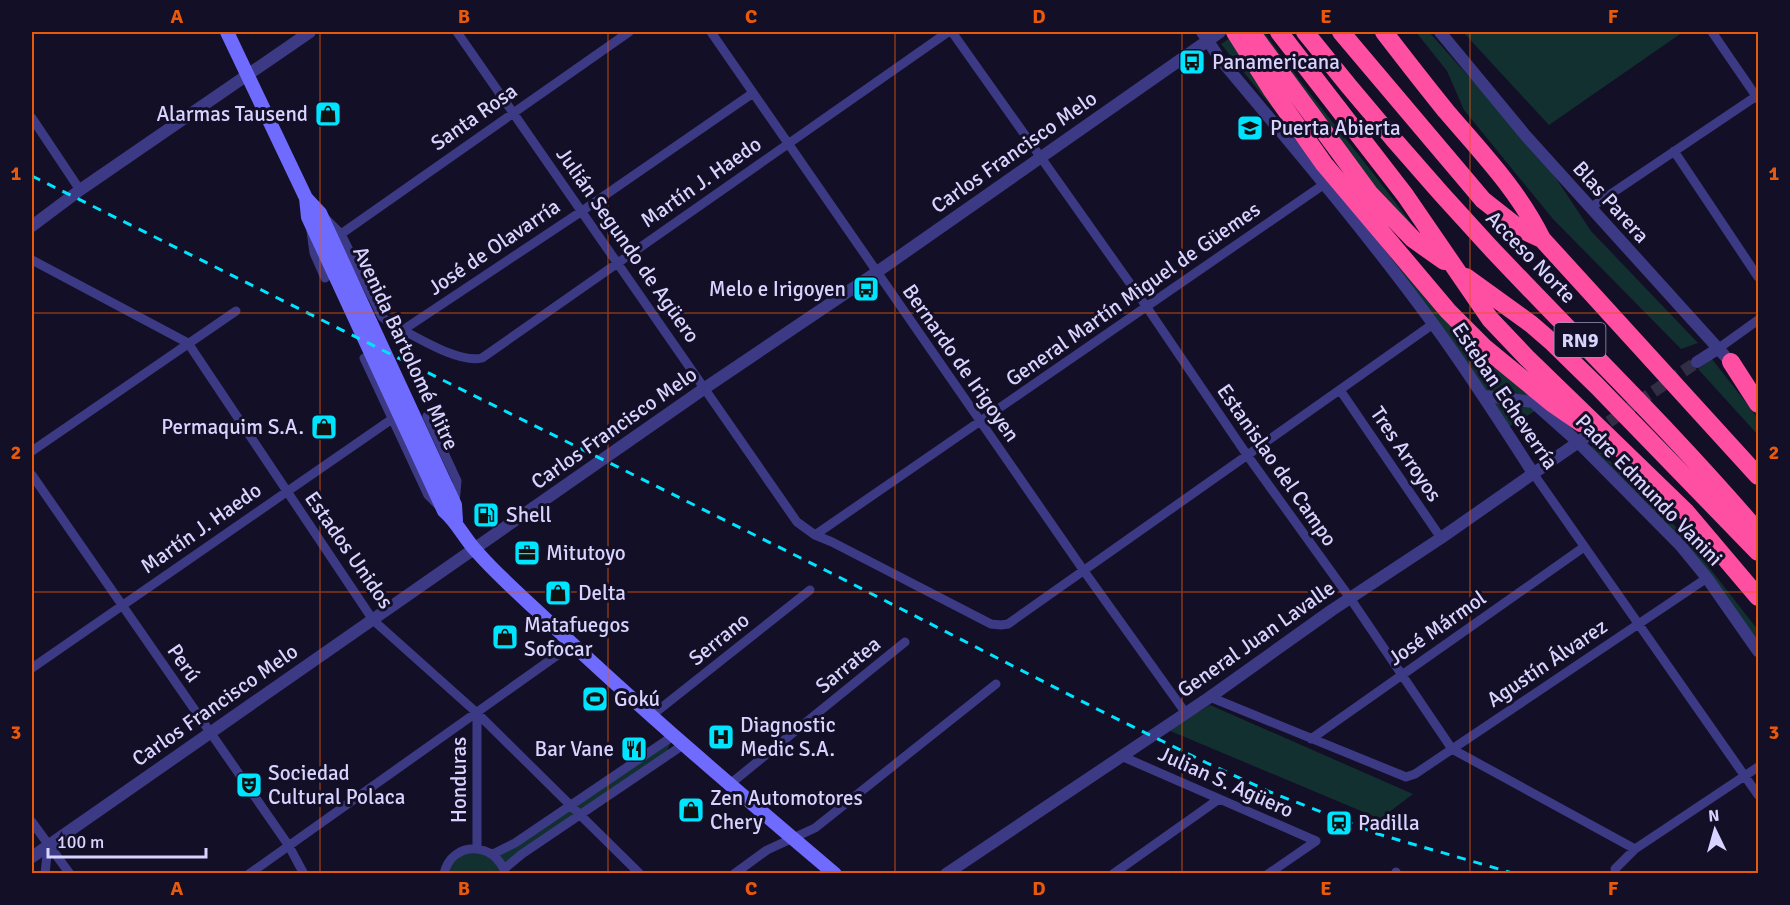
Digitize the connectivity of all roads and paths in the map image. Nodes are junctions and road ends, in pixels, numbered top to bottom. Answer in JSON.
{"nodes":[{"id":1,"x":227,"y":32,"type":"edge"},
{"id":2,"x":310,"y":32,"type":"edge"},
{"id":3,"x":457,"y":32,"type":"edge"},
{"id":4,"x":629,"y":32,"type":"edge"},
{"id":5,"x":711,"y":32,"type":"edge"},
{"id":6,"x":950,"y":32,"type":"edge"},
{"id":7,"x":1219,"y":32,"type":"edge"},
{"id":8,"x":1235,"y":32,"type":"edge"},
{"id":9,"x":1251,"y":32,"type":"edge"},
{"id":10,"x":1279,"y":32,"type":"edge"},
{"id":11,"x":1305,"y":32,"type":"edge"},
{"id":12,"x":1341,"y":32,"type":"edge"},
{"id":13,"x":1384,"y":32,"type":"edge"},
{"id":14,"x":1440,"y":32,"type":"edge"},
{"id":15,"x":1712,"y":32,"type":"edge"},
{"id":16,"x":1205,"y":36,"type":"edge"},
{"id":17,"x":248,"y":75,"type":"junction"},
{"id":18,"x":753,"y":93,"type":"junction"},
{"id":19,"x":1758,"y":97,"type":"edge"},
{"id":20,"x":513,"y":112,"type":"junction"},
{"id":21,"x":32,"y":118,"type":"edge"},
{"id":22,"x":788,"y":143,"type":"junction"},
{"id":23,"x":1674,"y":152,"type":"junction"},
{"id":24,"x":1040,"y":158,"type":"junction"},
{"id":25,"x":1323,"y":185,"type":"junction"},
{"id":26,"x":80,"y":190,"type":"junction"},
{"id":27,"x":1590,"y":208,"type":"junction"},
{"id":28,"x":582,"y":211,"type":"junction"},
{"id":29,"x":314,"y":215,"type":"junction"},
{"id":30,"x":32,"y":226,"type":"edge"},
{"id":31,"x":341,"y":234,"type":"junction"},
{"id":32,"x":1542,"y":239,"type":"junction"},
{"id":33,"x":32,"y":260,"type":"edge"},
{"id":34,"x":618,"y":263,"type":"junction"},
{"id":35,"x":877,"y":272,"type":"junction"},
{"id":36,"x":1758,"y":277,"type":"edge"},
{"id":37,"x":324,"y":278,"type":"dead end"},
{"id":38,"x":1146,"y":306,"type":"junction"},
{"id":39,"x":236,"y":311,"type":"dead end"},
{"id":40,"x":1758,"y":320,"type":"edge"},
{"id":41,"x":1433,"y":324,"type":"junction"},
{"id":42,"x":403,"y":330,"type":"junction"},
{"id":43,"x":188,"y":343,"type":"junction"},
{"id":44,"x":1719,"y":348,"type":"junction"},
{"id":45,"x":364,"y":358,"type":"dead end"},
{"id":46,"x":1698,"y":362,"type":"tunnel mouth"},
{"id":47,"x":1731,"y":362,"type":"junction"},
{"id":48,"x":705,"y":388,"type":"junction"},
{"id":49,"x":1340,"y":390,"type":"junction"},
{"id":50,"x":1758,"y":394,"type":"edge"},
{"id":51,"x":1484,"y":396,"type":"junction"},
{"id":52,"x":1758,"y":404,"type":"edge"},
{"id":53,"x":427,"y":416,"type":"dead end"},
{"id":54,"x":392,"y":419,"type":"junction"},
{"id":55,"x":980,"y":422,"type":"junction"},
{"id":56,"x":1582,"y":439,"type":"junction"},
{"id":57,"x":1620,"y":449,"type":"junction"},
{"id":58,"x":32,"y":451,"type":"edge"},
{"id":59,"x":1247,"y":455,"type":"junction"},
{"id":60,"x":1533,"y":472,"type":"junction"},
{"id":61,"x":32,"y":475,"type":"edge"},
{"id":62,"x":1758,"y":476,"type":"edge"},
{"id":63,"x":286,"y":491,"type":"junction"},
{"id":64,"x":450,"y":508,"type":"junction"},
{"id":65,"x":1758,"y":532,"type":"edge"},
{"id":66,"x":815,"y":535,"type":"junction"},
{"id":67,"x":1442,"y":538,"type":"junction"},
{"id":68,"x":1584,"y":547,"type":"junction"},
{"id":69,"x":474,"y":550,"type":"junction"},
{"id":70,"x":1758,"y":552,"type":"edge"},
{"id":71,"x":1084,"y":571,"type":"junction"},
{"id":72,"x":1707,"y":578,"type":"junction"},
{"id":73,"x":810,"y":590,"type":"dead end"},
{"id":74,"x":1758,"y":597,"type":"edge"},
{"id":75,"x":1350,"y":598,"type":"junction"},
{"id":76,"x":122,"y":605,"type":"junction"},
{"id":77,"x":373,"y":620,"type":"junction"},
{"id":78,"x":1638,"y":624,"type":"junction"},
{"id":79,"x":905,"y":642,"type":"dead end"},
{"id":80,"x":573,"y":644,"type":"junction"},
{"id":81,"x":1758,"y":651,"type":"edge"},
{"id":82,"x":32,"y":668,"type":"edge"},
{"id":83,"x":1402,"y":675,"type":"junction"},
{"id":84,"x":996,"y":684,"type":"dead end"},
{"id":85,"x":1210,"y":697,"type":"junction"},
{"id":86,"x":1185,"y":712,"type":"junction"},
{"id":87,"x":477,"y":713,"type":"junction"},
{"id":88,"x":651,"y":716,"type":"junction"},
{"id":89,"x":211,"y":732,"type":"junction"},
{"id":90,"x":1311,"y":739,"type":"junction"},
{"id":91,"x":678,"y":740,"type":"junction"},
{"id":92,"x":1452,"y":749,"type":"junction"},
{"id":93,"x":1121,"y":756,"type":"junction"},
{"id":94,"x":1758,"y":767,"type":"edge"},
{"id":95,"x":1745,"y":776,"type":"junction"},
{"id":96,"x":730,"y":784,"type":"junction"},
{"id":97,"x":1758,"y":795,"type":"edge"},
{"id":98,"x":1219,"y":799,"type":"junction"},
{"id":99,"x":572,"y":805,"type":"junction"},
{"id":100,"x":580,"y":814,"type":"junction"},
{"id":101,"x":32,"y":822,"type":"edge"},
{"id":102,"x":794,"y":839,"type":"junction"},
{"id":103,"x":48,"y":845,"type":"junction"},
{"id":104,"x":289,"y":846,"type":"junction"},
{"id":105,"x":477,"y":848,"type":"junction"},
{"id":106,"x":1635,"y":849,"type":"junction"},
{"id":107,"x":493,"y":854,"type":"junction"},
{"id":108,"x":32,"y":857,"type":"edge"},
{"id":109,"x":1615,"y":869,"type":"dead end"},
{"id":110,"x":504,"y":871,"type":"edge"},
{"id":111,"x":45,"y":873,"type":"edge"},
{"id":112,"x":70,"y":873,"type":"edge"},
{"id":113,"x":249,"y":873,"type":"edge"},
{"id":114,"x":304,"y":873,"type":"edge"},
{"id":115,"x":444,"y":873,"type":"edge"},
{"id":116,"x":640,"y":873,"type":"edge"},
{"id":117,"x":734,"y":873,"type":"edge"},
{"id":118,"x":835,"y":873,"type":"edge"},
{"id":119,"x":946,"y":873,"type":"edge"},
{"id":120,"x":1113,"y":873,"type":"edge"},
{"id":121,"x":1268,"y":873,"type":"edge"}],
"edges":[{"from":1,"to":17,"type":"main road","name":"Avenida Bartolomé Mitre"},
{"from":2,"to":17,"type":"street"},
{"from":3,"to":20,"type":"street","name":"Julián Segundo de Agüero"},
{"from":4,"to":20,"type":"street","name":"Santa Rosa"},
{"from":5,"to":18,"type":"street","name":"Bernardo de Irigoyen"},
{"from":6,"to":22,"type":"street","name":"Martín J. Haedo"},
{"from":6,"to":24,"type":"street","name":"Estanislao del Campo"},
{"from":7,"to":16,"type":"street","name":"Carlos Francisco Melo"},
{"from":8,"to":57,"type":"highway"},
{"from":9,"to":70,"type":"highway"},
{"from":10,"to":57,"type":"highway"},
{"from":11,"to":65,"type":"highway","name":"Acceso Norte","number":"RN9"},
{"from":12,"to":32,"type":"highway","name":"Acceso Norte","number":"RN9"},
{"from":13,"to":32,"type":"highway"},
{"from":14,"to":27,"type":"street","name":"Blas Parera"},
{"from":15,"to":19,"type":"street"},
{"from":16,"to":24,"type":"street","name":"Carlos Francisco Melo"},
{"from":16,"to":25,"type":"street","name":"Esteban Echeverría"},
{"from":17,"to":26,"type":"street"},
{"from":17,"to":29,"type":"main road","name":"Avenida Bartolomé Mitre"},
{"from":18,"to":22,"type":"street","name":"Bernardo de Irigoyen"},
{"from":18,"to":28,"type":"street","name":"José de Olavarría"},
{"from":19,"to":23,"type":"street"},
{"from":20,"to":28,"type":"street","name":"Julián Segundo de Agüero"},
{"from":20,"to":31,"type":"street","name":"Santa Rosa"},
{"from":21,"to":26,"type":"street"},
{"from":22,"to":34,"type":"street","name":"Martín J. Haedo"},
{"from":22,"to":35,"type":"street","name":"Bernardo de Irigoyen"},
{"from":23,"to":27,"type":"street"},
{"from":23,"to":36,"type":"street"},
{"from":24,"to":35,"type":"street","name":"Carlos Francisco Melo"},
{"from":24,"to":38,"type":"street","name":"Estanislao del Campo"},
{"from":25,"to":38,"type":"street","name":"General Martín Miguel de Güemes"},
{"from":25,"to":41,"type":"street","name":"Esteban Echeverría"},
{"from":26,"to":30,"type":"street"},
{"from":27,"to":44,"type":"street","name":"Blas Parera"},
{"from":28,"to":34,"type":"street","name":"Julián Segundo de Agüero"},
{"from":28,"to":42,"type":"street","name":"José de Olavarría"},
{"from":29,"to":31,"type":"street"},
{"from":29,"to":37,"type":"street"},
{"from":29,"to":64,"type":"main road","name":"Avenida Bartolomé Mitre"},
{"from":31,"to":42,"type":"street"},
{"from":32,"to":62,"type":"highway","name":"Acceso Norte","number":"RN9"},
{"from":33,"to":43,"type":"street","name":"Estados Unidos"},
{"from":34,"to":42,"type":"street","name":"Martín J. Haedo"},
{"from":34,"to":48,"type":"street","name":"Julián Segundo de Agüero"},
{"from":35,"to":48,"type":"street","name":"Carlos Francisco Melo"},
{"from":35,"to":55,"type":"street","name":"Bernardo de Irigoyen"},
{"from":38,"to":55,"type":"street","name":"General Martín Miguel de Güemes"},
{"from":38,"to":59,"type":"street","name":"Estanislao del Campo"},
{"from":39,"to":43,"type":"street"},
{"from":40,"to":44,"type":"street"},
{"from":41,"to":49,"type":"street"},
{"from":41,"to":51,"type":"street","name":"Esteban Echeverría"},
{"from":43,"to":58,"type":"street"},
{"from":43,"to":63,"type":"street","name":"Estados Unidos"},
{"from":44,"to":46,"type":"street"},
{"from":44,"to":47,"type":"street","name":"Blas Parera"},
{"from":45,"to":54,"type":"street"},
{"from":47,"to":50,"type":"street","name":"Blas Parera"},
{"from":47,"to":52,"type":"highway"},
{"from":48,"to":66,"type":"street","name":"Julián Segundo de Agüero"},
{"from":48,"to":69,"type":"street","name":"Carlos Francisco Melo"},
{"from":49,"to":59,"type":"street"},
{"from":49,"to":67,"type":"street","name":"Tres Arroyos"},
{"from":51,"to":56,"type":"street","name":"Padre Edmundo Vanini"},
{"from":51,"to":60,"type":"street","name":"Esteban Echeverría"},
{"from":53,"to":64,"type":"street"},
{"from":54,"to":63,"type":"street","name":"Martín J. Haedo"},
{"from":54,"to":64,"type":"street"},
{"from":55,"to":66,"type":"street","name":"General Martín Miguel de Güemes"},
{"from":55,"to":71,"type":"street","name":"Bernardo de Irigoyen"},
{"from":56,"to":60,"type":"street","name":"General Juan Lavalle"},
{"from":56,"to":72,"type":"street","name":"Padre Edmundo Vanini"},
{"from":57,"to":74,"type":"highway"},
{"from":59,"to":71,"type":"street"},
{"from":59,"to":75,"type":"street","name":"Estanislao del Campo"},
{"from":60,"to":67,"type":"street","name":"General Juan Lavalle"},
{"from":60,"to":68,"type":"street","name":"Esteban Echeverría"},
{"from":61,"to":76,"type":"street","name":"Perú"},
{"from":63,"to":76,"type":"street","name":"Martín J. Haedo"},
{"from":63,"to":77,"type":"street","name":"Estados Unidos"},
{"from":64,"to":69,"type":"main road","name":"Avenida Bartolomé Mitre"},
{"from":66,"to":71,"type":"street","name":"Julián Segundo de Agüero"},
{"from":67,"to":75,"type":"street","name":"General Juan Lavalle"},
{"from":68,"to":78,"type":"street","name":"Esteban Echeverría"},
{"from":68,"to":83,"type":"street","name":"José Mármol"},
{"from":69,"to":77,"type":"street","name":"Carlos Francisco Melo"},
{"from":69,"to":80,"type":"main road","name":"Avenida Bartolomé Mitre"},
{"from":71,"to":86,"type":"street","name":"Bernardo de Irigoyen"},
{"from":72,"to":78,"type":"street","name":"Agustín Álvarez"},
{"from":72,"to":81,"type":"street","name":"Padre Edmundo Vanini"},
{"from":73,"to":88,"type":"street","name":"Serrano"},
{"from":75,"to":83,"type":"street","name":"Estanislao del Campo"},
{"from":75,"to":85,"type":"street","name":"General Juan Lavalle"},
{"from":76,"to":82,"type":"street","name":"Martín J. Haedo"},
{"from":76,"to":89,"type":"street","name":"Perú"},
{"from":77,"to":87,"type":"street","name":"Estados Unidos"},
{"from":77,"to":89,"type":"street","name":"Carlos Francisco Melo"},
{"from":78,"to":92,"type":"street","name":"Agustín Álvarez"},
{"from":78,"to":95,"type":"street","name":"Esteban Echeverría"},
{"from":79,"to":96,"type":"street","name":"Sarratea"},
{"from":80,"to":87,"type":"street"},
{"from":80,"to":88,"type":"main road","name":"Avenida Bartolomé Mitre"},
{"from":83,"to":90,"type":"street","name":"José Mármol"},
{"from":83,"to":92,"type":"street","name":"Estanislao del Campo"},
{"from":84,"to":102,"type":"street"},
{"from":85,"to":86,"type":"street","name":"General Juan Lavalle"},
{"from":85,"to":90,"type":"street"},
{"from":86,"to":93,"type":"street","name":"General Juan Lavalle"},
{"from":87,"to":99,"type":"street","name":"Estados Unidos"},
{"from":87,"to":104,"type":"street"},
{"from":87,"to":105,"type":"street","name":"Honduras"},
{"from":88,"to":91,"type":"main road","name":"Avenida Bartolomé Mitre"},
{"from":89,"to":103,"type":"street","name":"Carlos Francisco Melo"},
{"from":89,"to":104,"type":"street","name":"Perú"},
{"from":90,"to":92,"type":"street","name":"Agustín Álvarez"},
{"from":91,"to":96,"type":"main road","name":"Avenida Bartolomé Mitre"},
{"from":91,"to":99,"type":"street"},
{"from":91,"to":100,"type":"street"},
{"from":92,"to":106,"type":"street","name":"Estanislao del Campo"},
{"from":93,"to":98,"type":"street","name":"Julian S. Agüero"},
{"from":93,"to":119,"type":"street","name":"General Juan Lavalle"},
{"from":94,"to":95,"type":"street"},
{"from":95,"to":97,"type":"street","name":"Esteban Echeverría"},
{"from":95,"to":106,"type":"street"},
{"from":96,"to":102,"type":"main road","name":"Avenida Bartolomé Mitre"},
{"from":98,"to":120,"type":"street"},
{"from":98,"to":121,"type":"street","name":"Julian S. Agüero"},
{"from":99,"to":100,"type":"street","name":"Estados Unidos"},
{"from":99,"to":107,"type":"street"},
{"from":100,"to":110,"type":"street"},
{"from":100,"to":116,"type":"street","name":"Estados Unidos"},
{"from":101,"to":103,"type":"street"},
{"from":102,"to":117,"type":"street"},
{"from":102,"to":118,"type":"main road","name":"Avenida Bartolomé Mitre"},
{"from":103,"to":108,"type":"street","name":"Carlos Francisco Melo"},
{"from":103,"to":111,"type":"street"},
{"from":103,"to":112,"type":"street"},
{"from":104,"to":113,"type":"street"},
{"from":104,"to":114,"type":"street","name":"Perú"},
{"from":105,"to":107,"type":"street"},
{"from":105,"to":115,"type":"street"},
{"from":106,"to":109,"type":"street"},
{"from":107,"to":110,"type":"street"}]}
